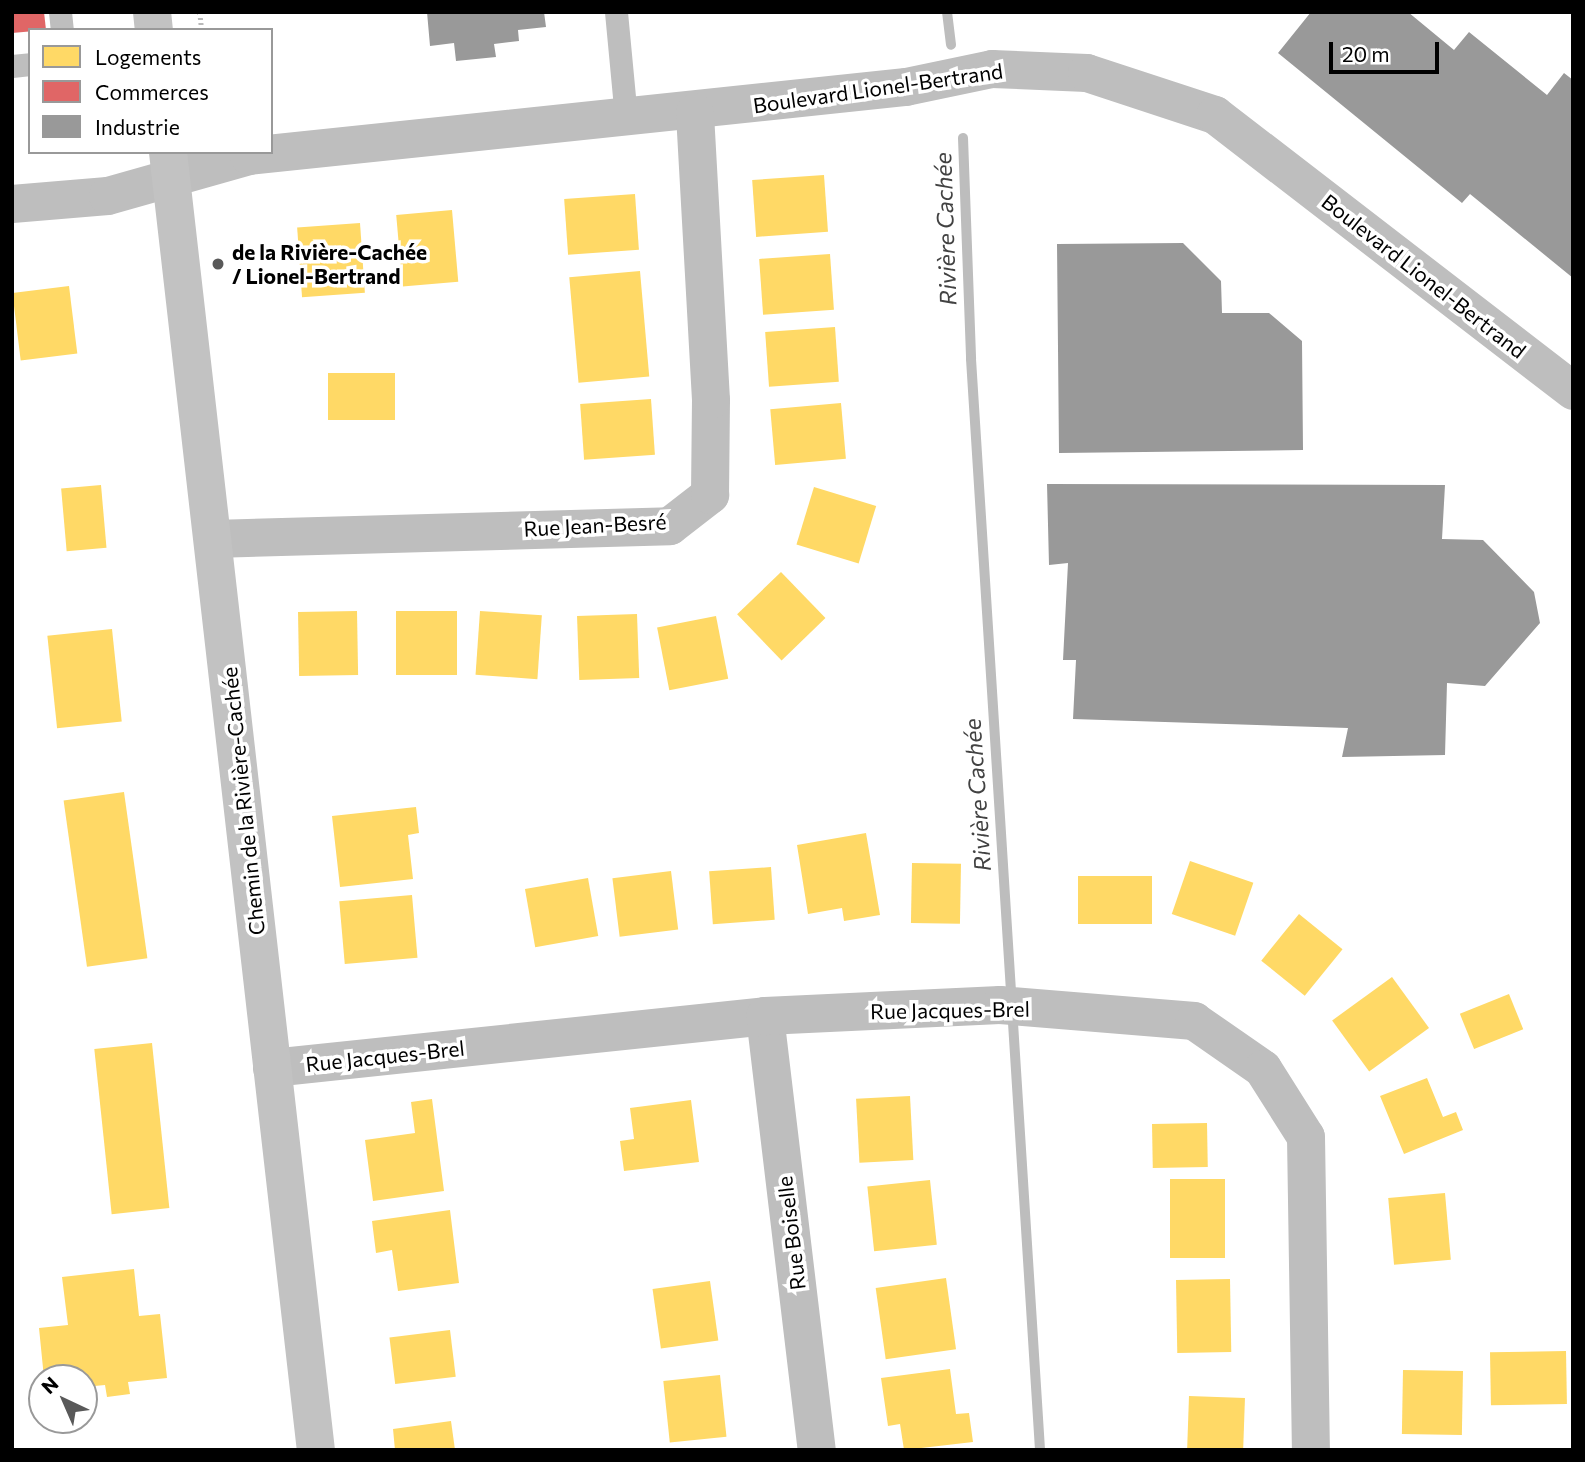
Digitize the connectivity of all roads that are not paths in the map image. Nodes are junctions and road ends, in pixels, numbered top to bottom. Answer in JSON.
{"nodes":[{"id":1,"x":616,"y":12,"type":"edge"},
{"id":2,"x":695,"y":112,"type":"junction"},
{"id":3,"x":626,"y":118,"type":"junction"},
{"id":4,"x":269,"y":154,"type":"edge"},
{"id":5,"x":273,"y":154,"type":"edge"},
{"id":6,"x":170,"y":165,"type":"edge"},
{"id":7,"x":12,"y":204,"type":"edge"},
{"id":8,"x":1573,"y":391,"type":"edge"},
{"id":9,"x":213,"y":539,"type":"junction"},
{"id":10,"x":765,"y":1016,"type":"junction"},
{"id":11,"x":272,"y":1068,"type":"junction"},
{"id":12,"x":316,"y":1450,"type":"edge"},
{"id":13,"x":817,"y":1450,"type":"edge"},
{"id":14,"x":1311,"y":1450,"type":"edge"}],
"edges":[{"from":1,"to":3,"type":"lane"},
{"from":2,"to":3,"type":"street","name":"Boulevard Lionel-Bertrand"},
{"from":2,"to":8,"type":"street","name":"Boulevard Lionel-Bertrand"},
{"from":2,"to":9,"type":"street","name":"Rue Jean-Besré"},
{"from":3,"to":5,"type":"street","name":"Boulevard Lionel-Bertrand"},
{"from":4,"to":6,"type":"street","name":"Boulevard Lionel-Bertrand"},
{"from":6,"to":7,"type":"street","name":"Boulevard Lionel-Bertrand"},
{"from":6,"to":9,"type":"street","name":"Chemin de la Rivière-Cachée"},
{"from":9,"to":11,"type":"street","name":"Chemin de la Rivière-Cachée"},
{"from":10,"to":11,"type":"street","name":"Rue Jacques-Brel"},
{"from":10,"to":13,"type":"street","name":"Rue Boiselle"},
{"from":10,"to":14,"type":"street","name":"Rue Jacques-Brel"},
{"from":11,"to":12,"type":"street","name":"Chemin de la Rivière-Cachée"}]}
